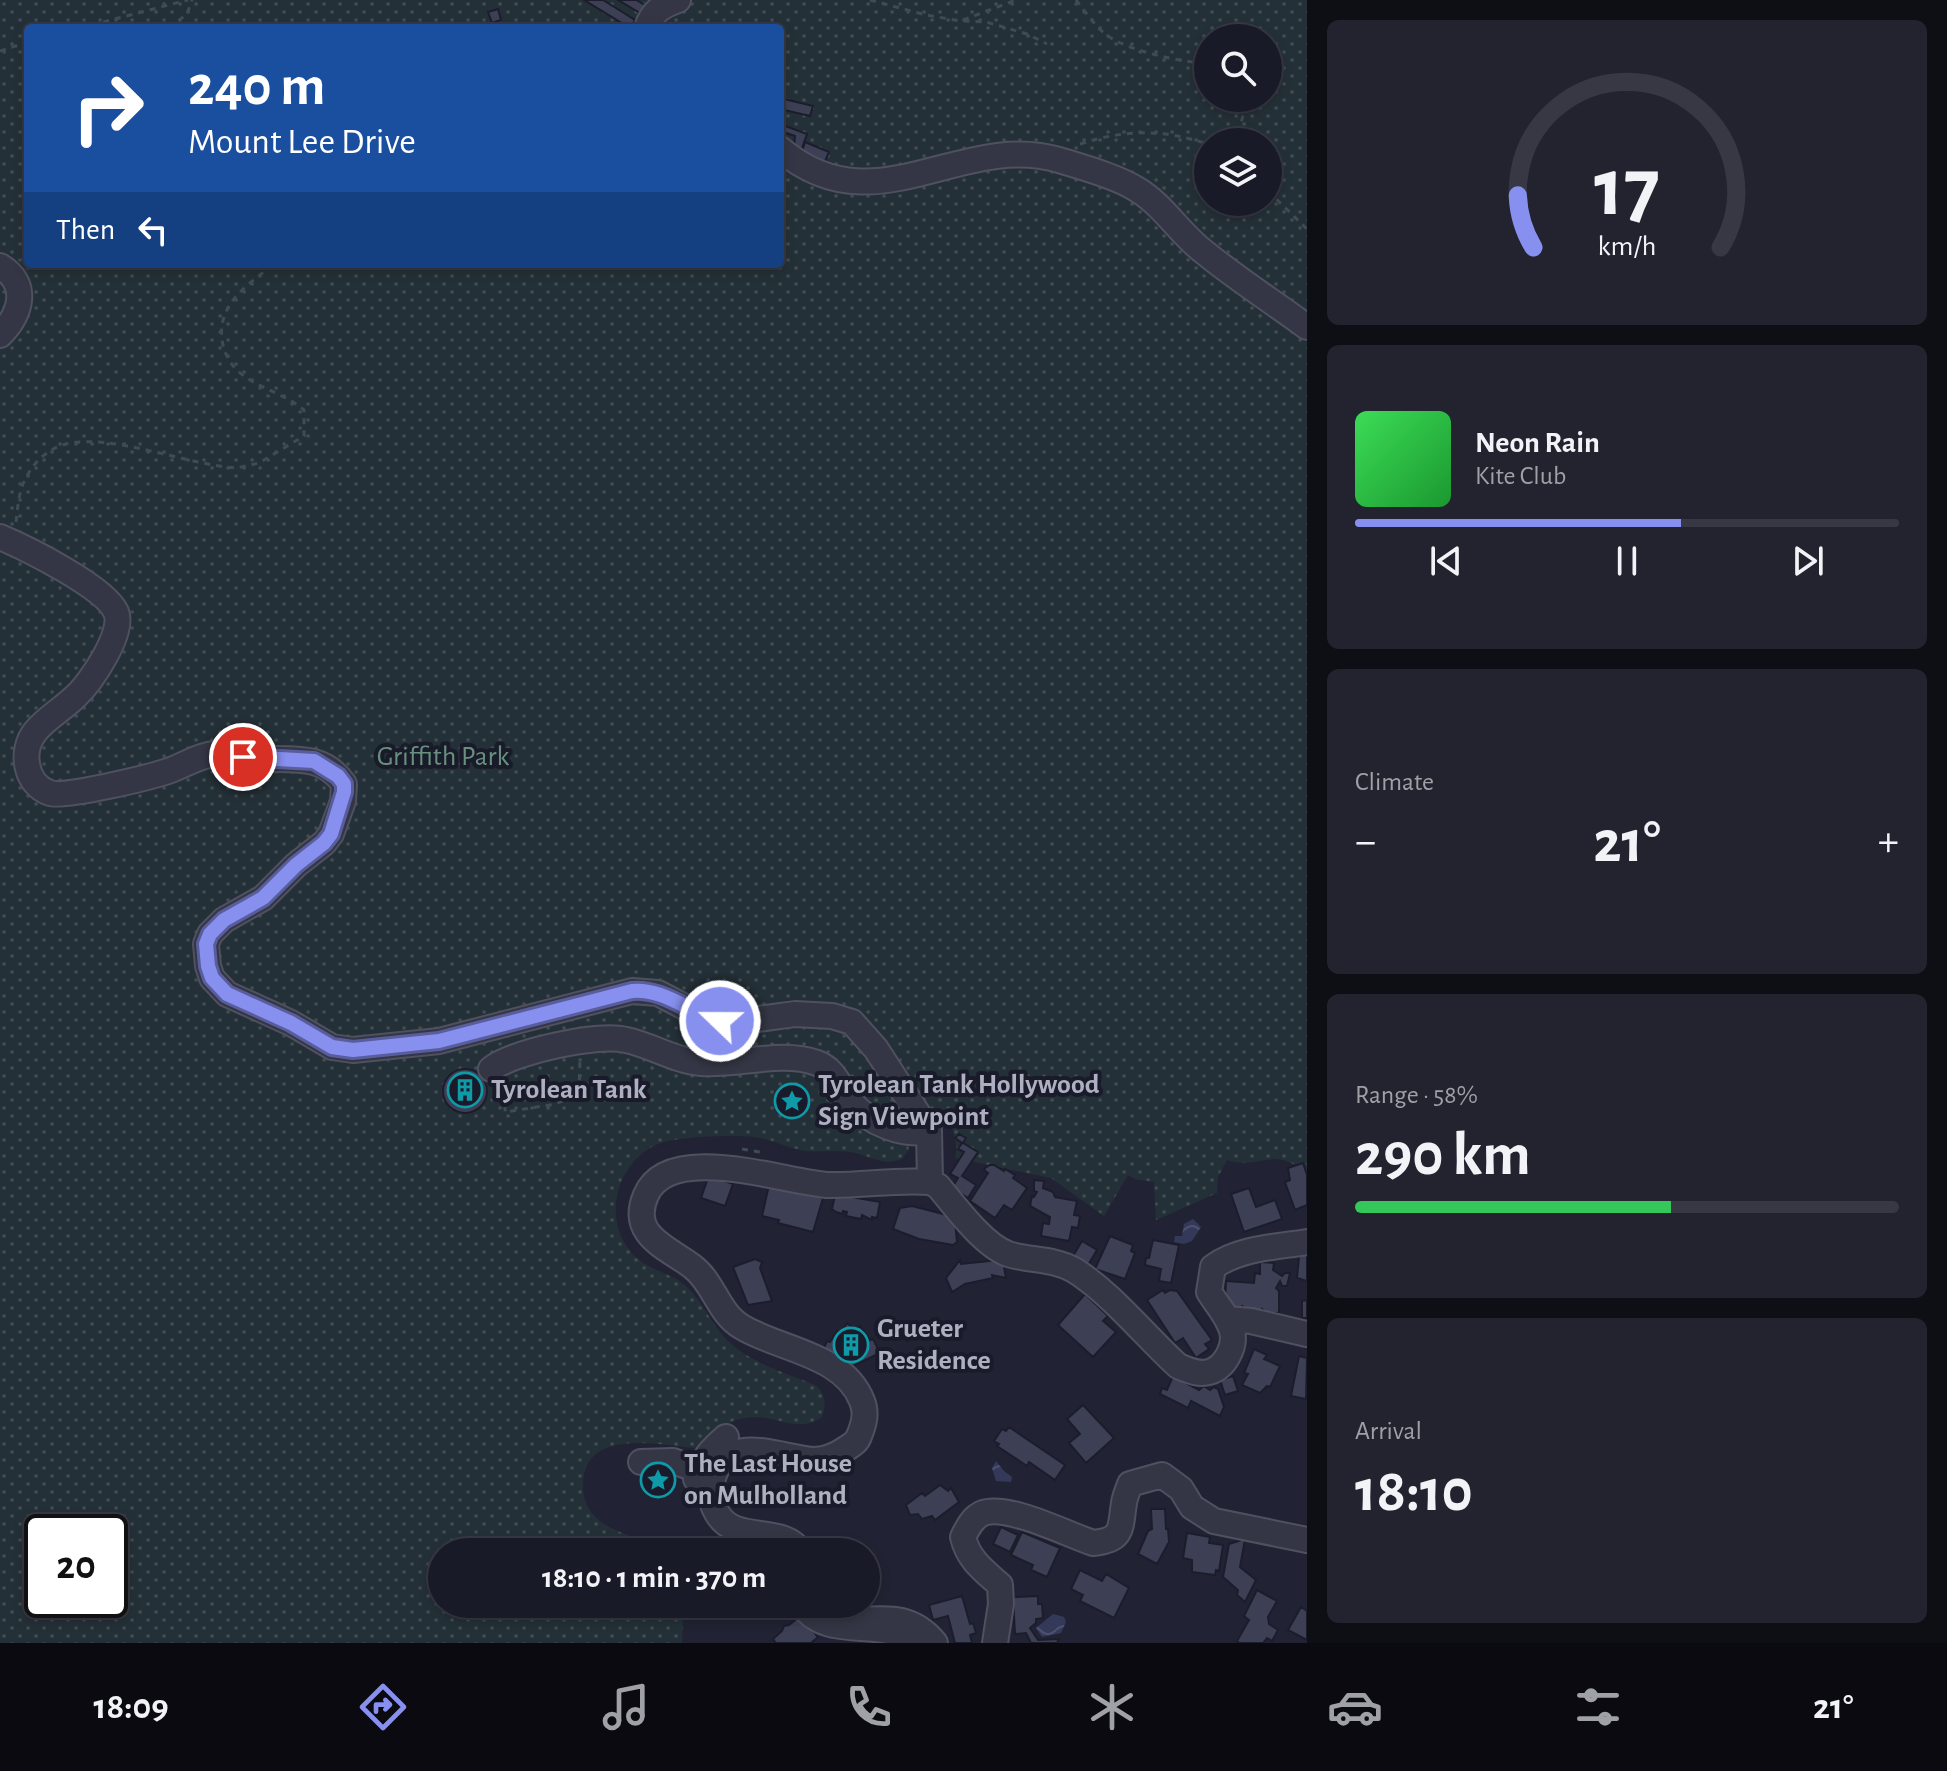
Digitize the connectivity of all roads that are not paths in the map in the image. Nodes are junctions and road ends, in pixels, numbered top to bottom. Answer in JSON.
{"nodes":[{"id":1,"x":678,"y":0,"type":"edge"},
{"id":2,"x":648,"y":24,"type":"edge"},
{"id":3,"x":784,"y":153,"type":"edge"},
{"id":4,"x":0,"y":266,"type":"edge"},
{"id":5,"x":1307,"y":327,"type":"edge"},
{"id":6,"x":0,"y":335,"type":"edge"},
{"id":7,"x":6,"y":540,"type":"edge"},
{"id":8,"x":491,"y":1069,"type":"road end"},
{"id":9,"x":929,"y":1131,"type":"junction"},
{"id":10,"x":930,"y":1182,"type":"junction"},
{"id":11,"x":1307,"y":1242,"type":"edge"},
{"id":12,"x":1228,"y":1319,"type":"junction"},
{"id":13,"x":1307,"y":1334,"type":"edge"},
{"id":14,"x":726,"y":1437,"type":"dead end"},
{"id":15,"x":641,"y":1462,"type":"dead end"},
{"id":16,"x":698,"y":1470,"type":"junction"},
{"id":17,"x":724,"y":1538,"type":"edge"},
{"id":18,"x":779,"y":1538,"type":"edge"},
{"id":19,"x":1307,"y":1540,"type":"edge"},
{"id":20,"x":811,"y":1618,"type":"edge"},
{"id":21,"x":835,"y":1618,"type":"edge"},
{"id":22,"x":878,"y":1618,"type":"edge"},
{"id":23,"x":878,"y":1618,"type":"edge"},
{"id":24,"x":916,"y":1643,"type":"edge"},
{"id":25,"x":935,"y":1643,"type":"edge"},
{"id":26,"x":995,"y":1643,"type":"edge"}],
"edges":[{"from":1,"to":2,"type":"street"},
{"from":3,"to":5,"type":"street"},
{"from":4,"to":6,"type":"street"},
{"from":7,"to":9,"type":"street"},
{"from":8,"to":9,"type":"street"},
{"from":9,"to":10,"type":"street"},
{"from":10,"to":12,"type":"street"},
{"from":10,"to":18,"type":"street"},
{"from":11,"to":12,"type":"street"},
{"from":12,"to":13,"type":"street"},
{"from":14,"to":16,"type":"street"},
{"from":15,"to":16,"type":"street"},
{"from":16,"to":17,"type":"street"},
{"from":19,"to":26,"type":"street"},
{"from":20,"to":24,"type":"street"},
{"from":21,"to":22,"type":"street"},
{"from":23,"to":25,"type":"street"}]}
